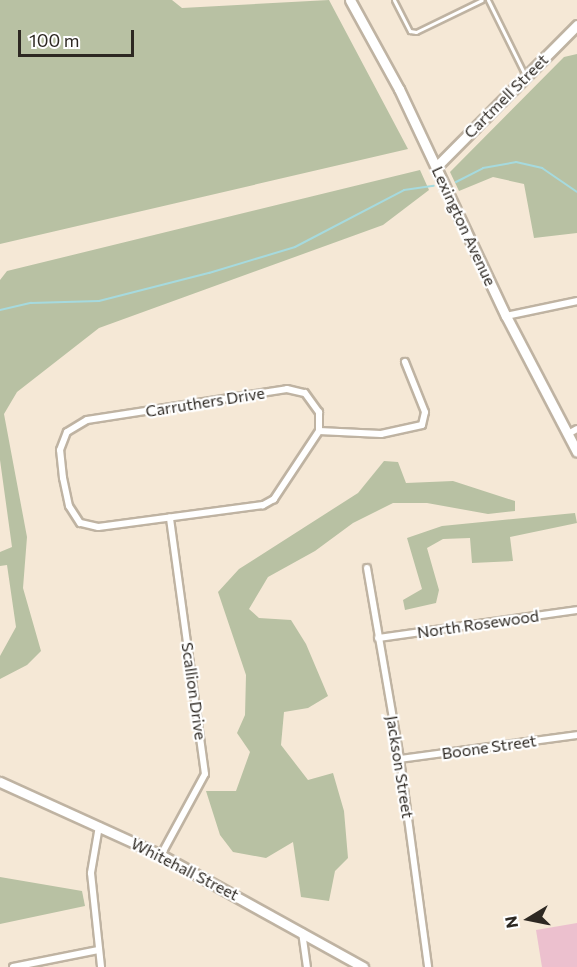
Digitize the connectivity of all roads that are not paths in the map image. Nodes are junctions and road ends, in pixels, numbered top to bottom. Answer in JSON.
{"nodes":[{"id":1,"x":350,"y":0,"type":"edge"},
{"id":2,"x":394,"y":0,"type":"edge"},
{"id":3,"x":482,"y":0,"type":"edge"},
{"id":4,"x":488,"y":0,"type":"edge"},
{"id":5,"x":577,"y":25,"type":"edge"},
{"id":6,"x":526,"y":76,"type":"junction"},
{"id":7,"x":436,"y":167,"type":"junction"},
{"id":8,"x":577,"y":302,"type":"edge"},
{"id":9,"x":506,"y":316,"type":"junction"},
{"id":10,"x":405,"y":362,"type":"dead end"},
{"id":11,"x":577,"y":429,"type":"edge"},
{"id":12,"x":319,"y":431,"type":"junction"},
{"id":13,"x":568,"y":434,"type":"junction"},
{"id":14,"x":577,"y":452,"type":"edge"},
{"id":15,"x":170,"y":517,"type":"junction"},
{"id":16,"x":367,"y":568,"type":"dead end"},
{"id":17,"x":577,"y":610,"type":"edge"},
{"id":18,"x":378,"y":638,"type":"junction"},
{"id":19,"x":577,"y":735,"type":"edge"},
{"id":20,"x":400,"y":759,"type":"junction"},
{"id":21,"x":0,"y":782,"type":"edge"},
{"id":22,"x":99,"y":826,"type":"junction"},
{"id":23,"x":161,"y":855,"type":"junction"},
{"id":24,"x":302,"y":930,"type":"junction"},
{"id":25,"x":98,"y":950,"type":"junction"},
{"id":26,"x":14,"y":967,"type":"edge"},
{"id":27,"x":101,"y":967,"type":"edge"},
{"id":28,"x":307,"y":967,"type":"edge"},
{"id":29,"x":363,"y":967,"type":"edge"},
{"id":30,"x":428,"y":967,"type":"edge"}],
"edges":[{"from":1,"to":7,"type":"street","name":"Lexington Avenue"},
{"from":2,"to":3,"type":"lane"},
{"from":4,"to":6,"type":"lane"},
{"from":5,"to":6,"type":"street","name":"Cartmell Street"},
{"from":6,"to":7,"type":"street","name":"Cartmell Street"},
{"from":7,"to":9,"type":"street","name":"Lexington Avenue"},
{"from":8,"to":9,"type":"street"},
{"from":9,"to":13,"type":"street","name":"Lexington Avenue"},
{"from":10,"to":12,"type":"street"},
{"from":11,"to":13,"type":"street"},
{"from":12,"to":15,"type":"street","name":"Carruthers Drive"},
{"from":12,"to":15,"type":"street","name":"Carruthers Drive"},
{"from":13,"to":14,"type":"street","name":"Lexington Avenue"},
{"from":15,"to":23,"type":"street","name":"Scallion Drive"},
{"from":16,"to":18,"type":"street","name":"Jackson Street"},
{"from":17,"to":18,"type":"street","name":"North Rosewood"},
{"from":18,"to":20,"type":"street","name":"Jackson Street"},
{"from":19,"to":20,"type":"street","name":"Boone Street"},
{"from":20,"to":30,"type":"street","name":"Jackson Street"},
{"from":21,"to":22,"type":"street","name":"Whitehall Street"},
{"from":22,"to":23,"type":"street","name":"Whitehall Street"},
{"from":22,"to":25,"type":"street"},
{"from":23,"to":24,"type":"street","name":"Whitehall Street"},
{"from":24,"to":28,"type":"street"},
{"from":24,"to":29,"type":"street","name":"Whitehall Street"},
{"from":25,"to":26,"type":"street"},
{"from":25,"to":27,"type":"street"}]}
